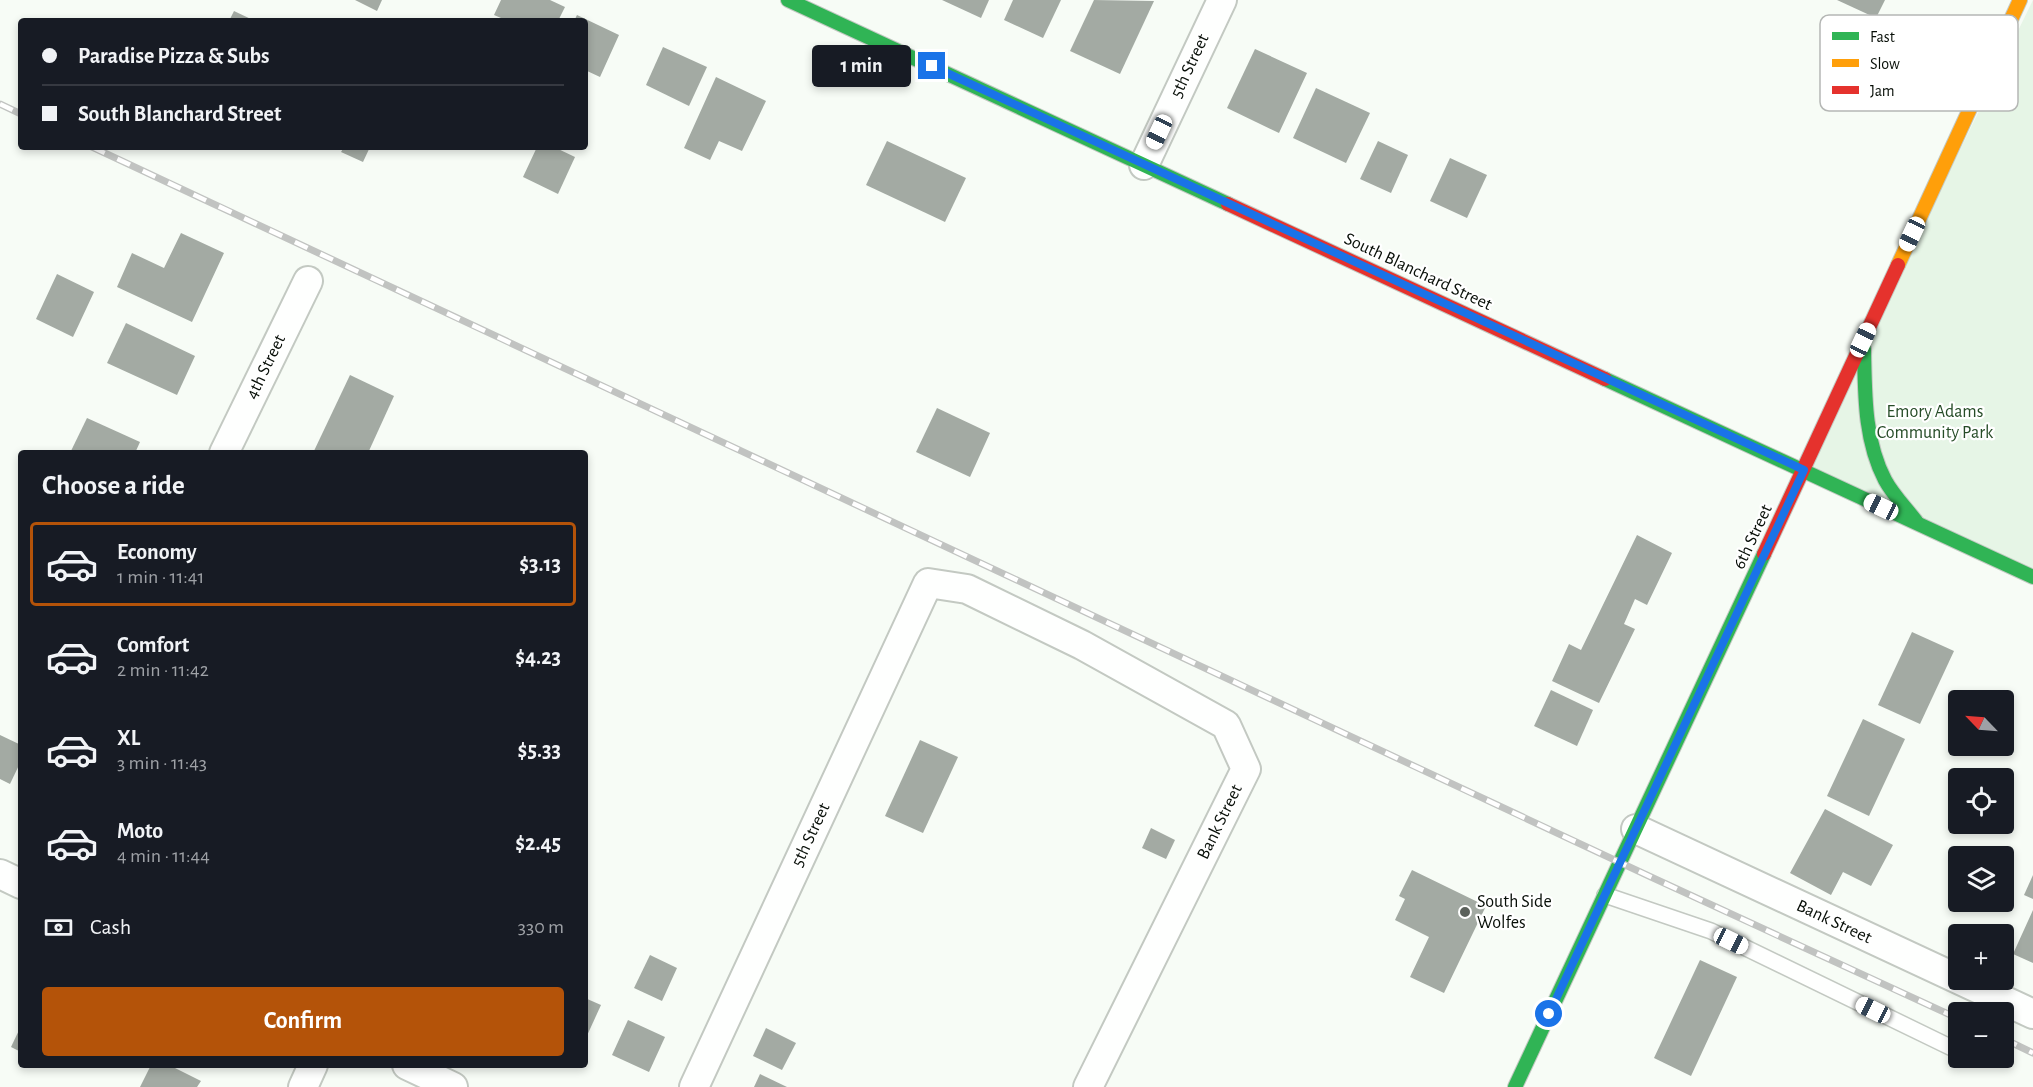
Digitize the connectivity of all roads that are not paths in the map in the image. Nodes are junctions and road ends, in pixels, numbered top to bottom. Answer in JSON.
{"nodes":[{"id":1,"x":788,"y":0,"type":"edge"},
{"id":2,"x":1221,"y":0,"type":"edge"},
{"id":3,"x":2020,"y":0,"type":"edge"},
{"id":4,"x":2013,"y":15,"type":"edge"},
{"id":5,"x":1969,"y":111,"type":"edge"},
{"id":6,"x":1144,"y":165,"type":"junction"},
{"id":7,"x":308,"y":281,"type":"dead end"},
{"id":8,"x":1863,"y":340,"type":"junction"},
{"id":9,"x":225,"y":450,"type":"edge"},
{"id":10,"x":1804,"y":470,"type":"junction"},
{"id":11,"x":1919,"y":525,"type":"junction"},
{"id":12,"x":2033,"y":577,"type":"edge"},
{"id":13,"x":928,"y":583,"type":"joint"},
{"id":14,"x":1636,"y":829,"type":"junction"},
{"id":15,"x":1605,"y":895,"type":"junction"},
{"id":16,"x":2033,"y":1014,"type":"edge"},
{"id":17,"x":1948,"y":1046,"type":"edge"},
{"id":18,"x":312,"y":1068,"type":"edge"},
{"id":19,"x":413,"y":1068,"type":"edge"},
{"id":20,"x":303,"y":1087,"type":"edge"},
{"id":21,"x":453,"y":1087,"type":"edge"},
{"id":22,"x":694,"y":1087,"type":"edge"},
{"id":23,"x":1088,"y":1087,"type":"edge"},
{"id":24,"x":1515,"y":1087,"type":"edge"}],
"edges":[{"from":1,"to":6,"type":"street","name":"South Blanchard Street"},
{"from":2,"to":6,"type":"street","name":"5th Street"},
{"from":3,"to":4,"type":"street","name":"6th Street"},
{"from":5,"to":8,"type":"street","name":"6th Street"},
{"from":6,"to":10,"type":"street","name":"South Blanchard Street"},
{"from":7,"to":9,"type":"street","name":"4th Street"},
{"from":8,"to":10,"type":"street","name":"6th Street"},
{"from":8,"to":11,"type":"street"},
{"from":10,"to":11,"type":"street","name":"South Blanchard Street"},
{"from":10,"to":14,"type":"street","name":"6th Street"},
{"from":11,"to":12,"type":"street","name":"South Blanchard Street"},
{"from":13,"to":22,"type":"street","name":"5th Street"},
{"from":13,"to":23,"type":"street","name":"Bank Street"},
{"from":14,"to":15,"type":"street","name":"6th Street"},
{"from":14,"to":16,"type":"street","name":"Bank Street"},
{"from":15,"to":17,"type":"lane"},
{"from":15,"to":24,"type":"street","name":"6th Street"},
{"from":18,"to":20,"type":"street"},
{"from":19,"to":21,"type":"street"}]}
